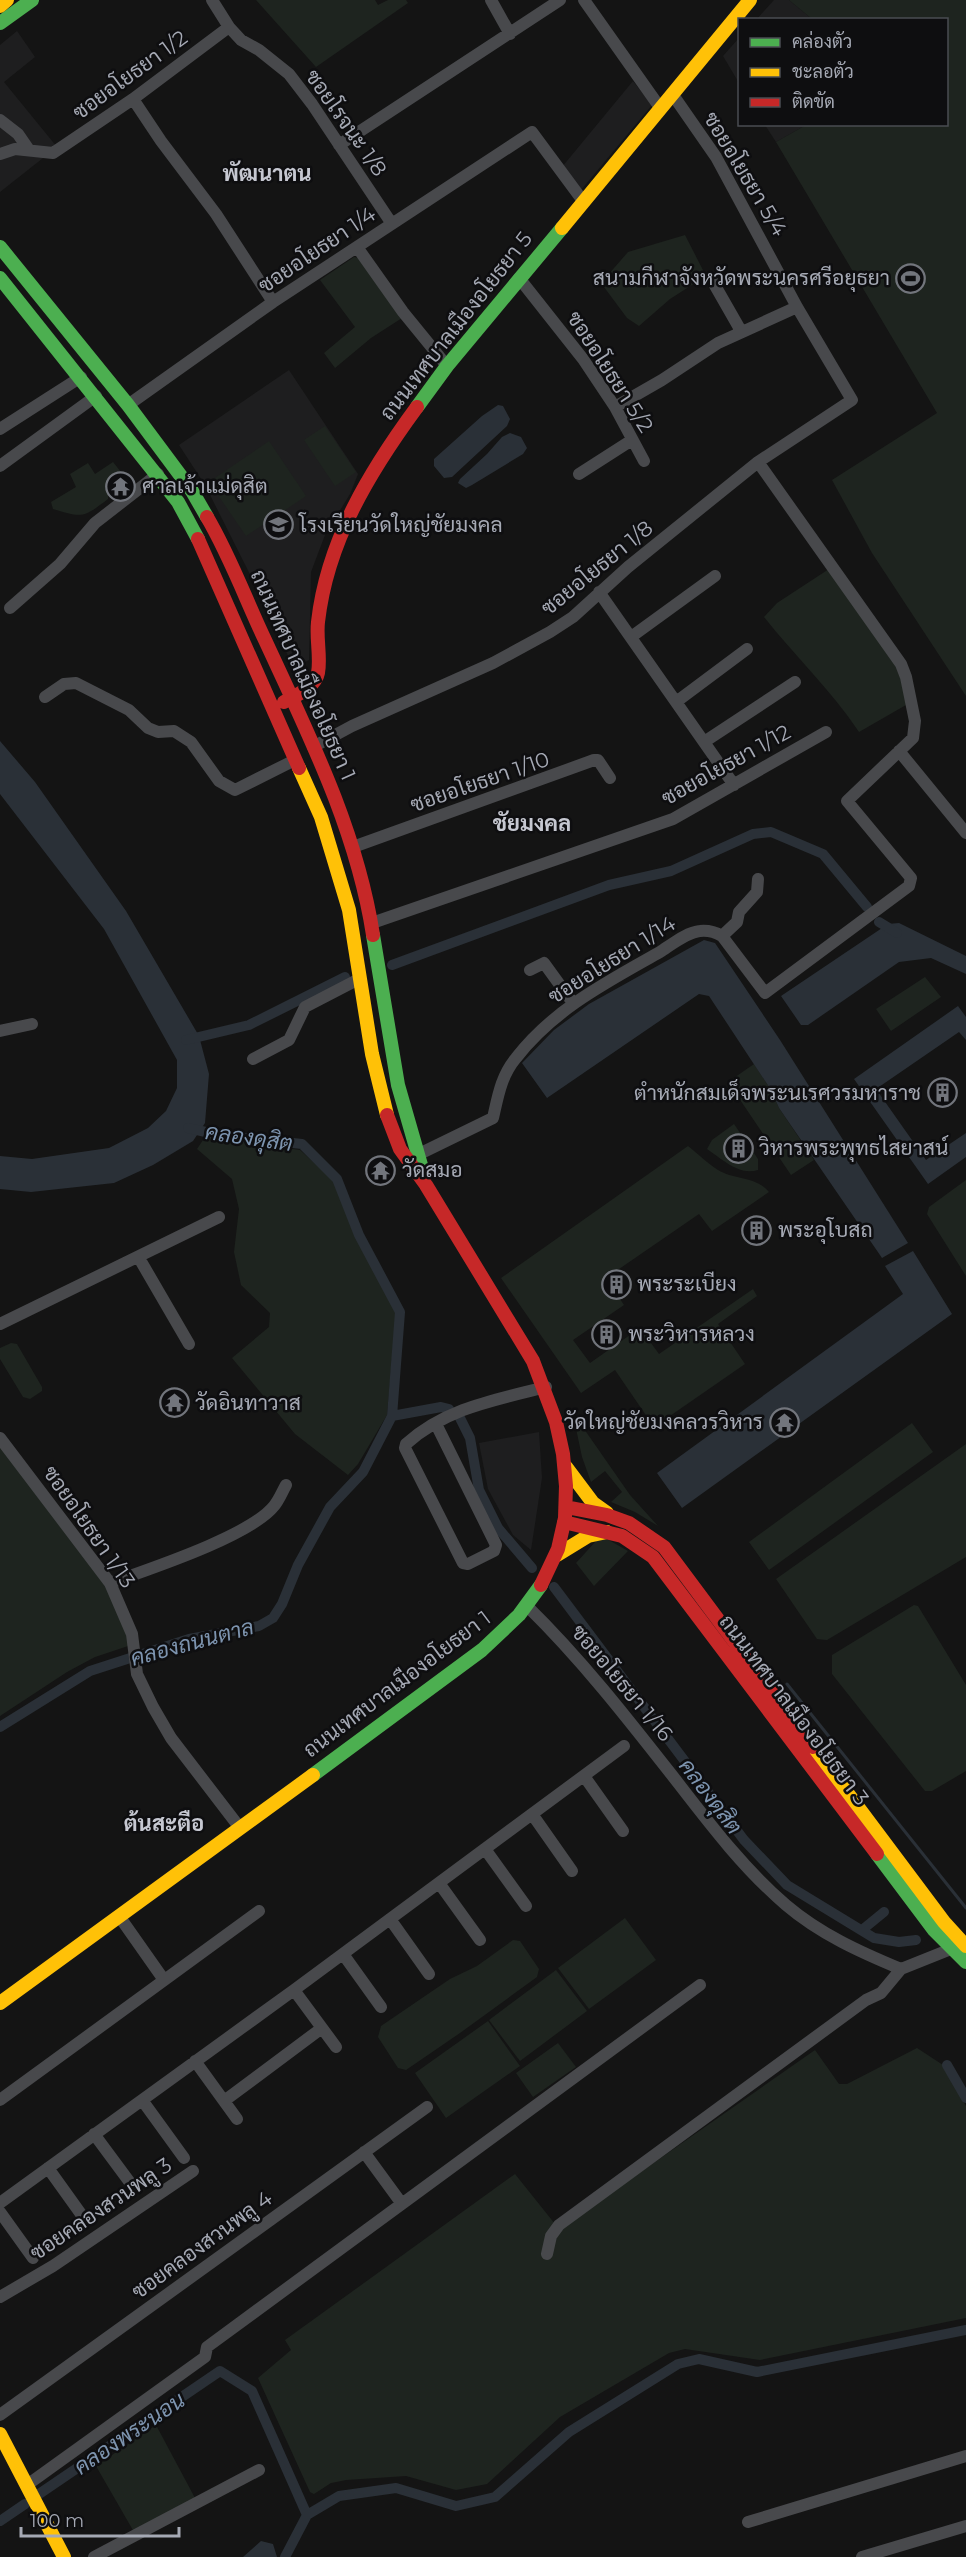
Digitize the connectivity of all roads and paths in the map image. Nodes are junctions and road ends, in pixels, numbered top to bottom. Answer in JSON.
{"nodes":[{"id":1,"x":7,"y":0,"type":"edge"},
{"id":2,"x":32,"y":0,"type":"edge"},
{"id":3,"x":212,"y":0,"type":"edge"},
{"id":4,"x":491,"y":0,"type":"edge"},
{"id":5,"x":560,"y":0,"type":"edge"},
{"id":6,"x":584,"y":0,"type":"edge"},
{"id":7,"x":750,"y":0,"type":"edge"},
{"id":8,"x":0,"y":6,"type":"edge"},
{"id":9,"x":0,"y":23,"type":"edge"},
{"id":10,"x":229,"y":27,"type":"junction"},
{"id":11,"x":510,"y":34,"type":"junction"},
{"id":12,"x":673,"y":95,"type":"junction"},
{"id":13,"x":133,"y":99,"type":"junction"},
{"id":14,"x":661,"y":109,"type":"junction"},
{"id":15,"x":0,"y":120,"type":"edge"},
{"id":16,"x":339,"y":145,"type":"junction"},
{"id":17,"x":29,"y":150,"type":"junction"},
{"id":18,"x":0,"y":154,"type":"edge"},
{"id":19,"x":583,"y":201,"type":"junction"},
{"id":20,"x":392,"y":224,"type":"junction"},
{"id":21,"x":0,"y":247,"type":"edge"},
{"id":22,"x":357,"y":247,"type":"junction"},
{"id":23,"x":0,"y":278,"type":"edge"},
{"id":24,"x":519,"y":278,"type":"junction"},
{"id":25,"x":713,"y":282,"type":"dead end"},
{"id":26,"x":273,"y":303,"type":"junction"},
{"id":27,"x":796,"y":307,"type":"junction"},
{"id":28,"x":741,"y":331,"type":"junction"},
{"id":29,"x":447,"y":366,"type":"junction"},
{"id":30,"x":81,"y":377,"type":"junction"},
{"id":31,"x":96,"y":396,"type":"junction"},
{"id":32,"x":852,"y":399,"type":"joint"},
{"id":33,"x":128,"y":405,"type":"junction"},
{"id":34,"x":615,"y":407,"type":"junction"},
{"id":35,"x":0,"y":429,"type":"edge"},
{"id":36,"x":632,"y":440,"type":"junction"},
{"id":37,"x":644,"y":460,"type":"dead end"},
{"id":38,"x":758,"y":462,"type":"junction"},
{"id":39,"x":0,"y":466,"type":"edge"},
{"id":40,"x":158,"y":474,"type":"junction"},
{"id":41,"x":579,"y":474,"type":"dead end"},
{"id":42,"x":715,"y":576,"type":"dead end"},
{"id":43,"x":599,"y":592,"type":"junction"},
{"id":44,"x":10,"y":608,"type":"dead end"},
{"id":45,"x":631,"y":637,"type":"junction"},
{"id":46,"x":747,"y":649,"type":"dead end"},
{"id":47,"x":795,"y":682,"type":"dead end"},
{"id":48,"x":45,"y":697,"type":"dead end"},
{"id":49,"x":292,"y":698,"type":"junction"},
{"id":50,"x":676,"y":702,"type":"junction"},
{"id":51,"x":273,"y":707,"type":"junction"},
{"id":52,"x":826,"y":732,"type":"dead end"},
{"id":53,"x":704,"y":742,"type":"junction"},
{"id":54,"x":313,"y":747,"type":"junction"},
{"id":55,"x":899,"y":751,"type":"junction"},
{"id":56,"x":295,"y":760,"type":"junction"},
{"id":57,"x":610,"y":778,"type":"dead end"},
{"id":58,"x":734,"y":784,"type":"junction"},
{"id":59,"x":966,"y":833,"type":"edge"},
{"id":60,"x":353,"y":847,"type":"junction"},
{"id":61,"x":758,"y":879,"type":"dead end"},
{"id":62,"x":372,"y":923,"type":"junction"},
{"id":63,"x":722,"y":936,"type":"junction"},
{"id":64,"x":530,"y":970,"type":"dead end"},
{"id":65,"x":359,"y":979,"type":"junction"},
{"id":66,"x":573,"y":1003,"type":"junction"},
{"id":67,"x":32,"y":1024,"type":"dead end"},
{"id":68,"x":0,"y":1031,"type":"edge"},
{"id":69,"x":253,"y":1059,"type":"dead end"},
{"id":70,"x":413,"y":1157,"type":"junction"},
{"id":71,"x":219,"y":1217,"type":"dead end"},
{"id":72,"x":139,"y":1258,"type":"junction"},
{"id":73,"x":0,"y":1324,"type":"edge"},
{"id":74,"x":189,"y":1344,"type":"dead end"},
{"id":75,"x":546,"y":1387,"type":"junction"},
{"id":76,"x":436,"y":1424,"type":"junction"},
{"id":77,"x":0,"y":1438,"type":"edge"},
{"id":78,"x":566,"y":1467,"type":"junction"},
{"id":79,"x":286,"y":1485,"type":"dead end"},
{"id":80,"x":566,"y":1508,"type":"junction"},
{"id":81,"x":611,"y":1515,"type":"junction"},
{"id":82,"x":564,"y":1522,"type":"junction"},
{"id":83,"x":612,"y":1531,"type":"junction"},
{"id":84,"x":556,"y":1555,"type":"junction"},
{"id":85,"x":110,"y":1583,"type":"junction"},
{"id":86,"x":527,"y":1606,"type":"junction"},
{"id":87,"x":624,"y":1746,"type":"dead end"},
{"id":88,"x":584,"y":1776,"type":"junction"},
{"id":89,"x":532,"y":1814,"type":"junction"},
{"id":90,"x":240,"y":1828,"type":"junction"},
{"id":91,"x":623,"y":1831,"type":"dead end"},
{"id":92,"x":485,"y":1849,"type":"junction"},
{"id":93,"x":572,"y":1870,"type":"dead end"},
{"id":94,"x":439,"y":1883,"type":"junction"},
{"id":95,"x":526,"y":1906,"type":"dead end"},
{"id":96,"x":259,"y":1911,"type":"dead end"},
{"id":97,"x":119,"y":1916,"type":"junction"},
{"id":98,"x":390,"y":1919,"type":"junction"},
{"id":99,"x":480,"y":1940,"type":"dead end"},
{"id":100,"x":966,"y":1946,"type":"edge"},
{"id":101,"x":951,"y":1949,"type":"junction"},
{"id":102,"x":343,"y":1954,"type":"junction"},
{"id":103,"x":966,"y":1962,"type":"edge"},
{"id":104,"x":901,"y":1969,"type":"junction"},
{"id":105,"x":429,"y":1974,"type":"dead end"},
{"id":106,"x":164,"y":1980,"type":"junction"},
{"id":107,"x":700,"y":1985,"type":"dead end"},
{"id":108,"x":294,"y":1990,"type":"junction"},
{"id":109,"x":0,"y":2003,"type":"edge"},
{"id":110,"x":381,"y":2007,"type":"dead end"},
{"id":111,"x":322,"y":2028,"type":"junction"},
{"id":112,"x":336,"y":2047,"type":"dead end"},
{"id":113,"x":195,"y":2061,"type":"junction"},
{"id":114,"x":0,"y":2100,"type":"edge"},
{"id":115,"x":142,"y":2100,"type":"junction"},
{"id":116,"x":224,"y":2101,"type":"junction"},
{"id":117,"x":427,"y":2107,"type":"dead end"},
{"id":118,"x":237,"y":2119,"type":"dead end"},
{"id":119,"x":94,"y":2134,"type":"junction"},
{"id":120,"x":364,"y":2152,"type":"junction"},
{"id":121,"x":184,"y":2158,"type":"dead end"},
{"id":122,"x":48,"y":2168,"type":"junction"},
{"id":123,"x":193,"y":2171,"type":"dead end"},
{"id":124,"x":134,"y":2188,"type":"dead end"},
{"id":125,"x":0,"y":2203,"type":"edge"},
{"id":126,"x":402,"y":2204,"type":"junction"},
{"id":127,"x":0,"y":2212,"type":"edge"},
{"id":128,"x":86,"y":2221,"type":"dead end"},
{"id":129,"x":547,"y":2253,"type":"dead end"},
{"id":130,"x":33,"y":2258,"type":"dead end"},
{"id":131,"x":0,"y":2297,"type":"edge"},
{"id":132,"x":0,"y":2415,"type":"edge"},
{"id":133,"x":0,"y":2434,"type":"edge"},
{"id":134,"x":966,"y":2456,"type":"edge"},
{"id":135,"x":259,"y":2470,"type":"dead end"},
{"id":136,"x":27,"y":2485,"type":"junction"},
{"id":137,"x":748,"y":2522,"type":"dead end"},
{"id":138,"x":966,"y":2526,"type":"edge"},
{"id":139,"x":64,"y":2557,"type":"edge"},
{"id":140,"x":94,"y":2557,"type":"edge"},
{"id":141,"x":862,"y":2557,"type":"edge"}],
"edges":[{"from":1,"to":8,"type":"main road"},
{"from":2,"to":9,"type":"main road"},
{"from":3,"to":10,"type":"street","name":"ซอยโรจนะ 1/8"},
{"from":4,"to":11,"type":"street"},
{"from":5,"to":11,"type":"street"},
{"from":6,"to":14,"type":"street"},
{"from":7,"to":12,"type":"main road","name":"ถนนเทศบาลเมืองอโยธยา 5"},
{"from":10,"to":13,"type":"street","name":"ซอยอโยธยา 1/2"},
{"from":10,"to":16,"type":"street","name":"ซอยโรจนะ 1/8"},
{"from":11,"to":16,"type":"street"},
{"from":12,"to":14,"type":"main road","name":"ถนนเทศบาลเมืองอโยธยา 5"},
{"from":12,"to":27,"type":"street","name":"ซอยอโยธยา 5/4"},
{"from":13,"to":17,"type":"street","name":"ซอยอโยธยา 1/2"},
{"from":13,"to":26,"type":"street"},
{"from":14,"to":19,"type":"main road","name":"ถนนเทศบาลเมืองอโยธยา 5"},
{"from":15,"to":17,"type":"street"},
{"from":16,"to":20,"type":"street","name":"ซอยโรจนะ 1/8"},
{"from":17,"to":18,"type":"street"},
{"from":19,"to":20,"type":"street","name":"ซอยอโยธยา 1/4"},
{"from":19,"to":24,"type":"main road","name":"ถนนเทศบาลเมืองอโยธยา 5"},
{"from":20,"to":22,"type":"street","name":"ซอยอโยธยา 1/4"},
{"from":21,"to":33,"type":"main road","name":"ถนนเทศบาลเมืองอโยธยา 1"},
{"from":22,"to":26,"type":"street","name":"ซอยอโยธยา 1/4"},
{"from":22,"to":29,"type":"street"},
{"from":23,"to":30,"type":"main road","name":"ถนนเทศบาลเมืองอโยธยา 1"},
{"from":24,"to":29,"type":"main road","name":"ถนนเทศบาลเมืองอโยธยา 5"},
{"from":24,"to":34,"type":"street","name":"ซอยอโยธยา 5/2"},
{"from":25,"to":28,"type":"street"},
{"from":26,"to":33,"type":"street","name":"ซอยอโยธยา 1/4"},
{"from":27,"to":28,"type":"street"},
{"from":27,"to":32,"type":"street","name":"ซอยอโยธยา 5/4"},
{"from":28,"to":34,"type":"street"},
{"from":29,"to":49,"type":"main road","name":"ถนนเทศบาลเมืองอโยธยา 5"},
{"from":30,"to":31,"type":"main road","name":"ถนนเทศบาลเมืองอโยธยา 1"},
{"from":30,"to":35,"type":"street"},
{"from":31,"to":39,"type":"street"},
{"from":31,"to":40,"type":"main road","name":"ถนนเทศบาลเมืองอโยธยา 1"},
{"from":32,"to":38,"type":"street","name":"ซอยอโยธยา 1/8"},
{"from":33,"to":49,"type":"main road","name":"ถนนเทศบาลเมืองอโยธยา 1"},
{"from":34,"to":36,"type":"street","name":"ซอยอโยธยา 5/2"},
{"from":36,"to":37,"type":"street","name":"ซอยอโยธยา 5/2"},
{"from":36,"to":41,"type":"street"},
{"from":38,"to":43,"type":"street","name":"ซอยอโยธยา 1/8"},
{"from":38,"to":55,"type":"street"},
{"from":40,"to":44,"type":"street"},
{"from":40,"to":51,"type":"main road","name":"ถนนเทศบาลเมืองอโยธยา 1"},
{"from":42,"to":45,"type":"street"},
{"from":43,"to":45,"type":"street"},
{"from":43,"to":54,"type":"street","name":"ซอยอโยธยา 1/8"},
{"from":45,"to":50,"type":"street"},
{"from":46,"to":50,"type":"street"},
{"from":47,"to":53,"type":"street"},
{"from":48,"to":56,"type":"street"},
{"from":49,"to":51,"type":"main road","name":"ถนนเทศบาลเมืองอโยธยา 5"},
{"from":49,"to":54,"type":"main road","name":"ถนนเทศบาลเมืองอโยธยา 1"},
{"from":50,"to":53,"type":"street"},
{"from":51,"to":56,"type":"main road","name":"ถนนเทศบาลเมืองอโยธยา 1"},
{"from":52,"to":58,"type":"street","name":"ซอยอโยธยา 1/12"},
{"from":53,"to":58,"type":"street"},
{"from":54,"to":60,"type":"main road","name":"ถนนเทศบาลเมืองอโยธยา 1"},
{"from":55,"to":59,"type":"street"},
{"from":55,"to":63,"type":"street"},
{"from":56,"to":65,"type":"main road","name":"ถนนเทศบาลเมืองอโยธยา 1"},
{"from":57,"to":60,"type":"street","name":"ซอยอโยธยา 1/10"},
{"from":58,"to":62,"type":"street","name":"ซอยอโยธยา 1/12"},
{"from":60,"to":62,"type":"main road","name":"ถนนเทศบาลเมืองอโยธยา 1"},
{"from":61,"to":63,"type":"street"},
{"from":62,"to":70,"type":"main road","name":"ถนนเทศบาลเมืองอโยธยา 1"},
{"from":63,"to":66,"type":"street","name":"ซอยอโยธยา 1/14"},
{"from":64,"to":66,"type":"street"},
{"from":65,"to":69,"type":"street"},
{"from":65,"to":70,"type":"main road","name":"ถนนเทศบาลเมืองอโยธยา 1"},
{"from":66,"to":70,"type":"street","name":"ซอยอโยธยา 1/14"},
{"from":67,"to":68,"type":"street"},
{"from":70,"to":75,"type":"main road","name":"ถนนเทศบาลเมืองอโยธยา 1"},
{"from":71,"to":72,"type":"street"},
{"from":72,"to":73,"type":"street"},
{"from":72,"to":74,"type":"street"},
{"from":75,"to":76,"type":"street"},
{"from":75,"to":78,"type":"main road","name":"ถนนเทศบาลเมืองอโยธยา 1"},
{"from":76,"to":76,"type":"street"},
{"from":77,"to":85,"type":"street","name":"ซอยอโยธยา 1/13"},
{"from":78,"to":80,"type":"main road","name":"ถนนเทศบาลเมืองอโยธยา 1"},
{"from":78,"to":81,"type":"main road"},
{"from":79,"to":85,"type":"street"},
{"from":80,"to":81,"type":"main road","name":"ถนนเทศบาลเมืองอโยธยา 3"},
{"from":80,"to":82,"type":"main road","name":"ถนนเทศบาลเมืองอโยธยา 1"},
{"from":81,"to":100,"type":"main road","name":"ถนนเทศบาลเมืองอโยธยา 3"},
{"from":82,"to":83,"type":"main road","name":"ถนนเทศบาลเมืองอโยธยา 3"},
{"from":82,"to":84,"type":"main road","name":"ถนนเทศบาลเมืองอโยธยา 1"},
{"from":83,"to":84,"type":"main road"},
{"from":83,"to":101,"type":"main road","name":"ถนนเทศบาลเมืองอโยธยา 3"},
{"from":84,"to":86,"type":"main road","name":"ถนนเทศบาลเมืองอโยธยา 1"},
{"from":85,"to":90,"type":"street","name":"ซอยอโยธยา 1/13"},
{"from":86,"to":90,"type":"main road","name":"ถนนเทศบาลเมืองอโยธยา 1"},
{"from":86,"to":104,"type":"street","name":"ซอยอโยธยา 1/16"},
{"from":87,"to":88,"type":"street"},
{"from":88,"to":89,"type":"street"},
{"from":88,"to":91,"type":"street"},
{"from":89,"to":92,"type":"street"},
{"from":89,"to":93,"type":"street"},
{"from":90,"to":97,"type":"main road","name":"ถนนเทศบาลเมืองอโยธยา 1"},
{"from":92,"to":94,"type":"street"},
{"from":92,"to":95,"type":"street"},
{"from":94,"to":98,"type":"street"},
{"from":94,"to":99,"type":"street"},
{"from":96,"to":106,"type":"street"},
{"from":97,"to":106,"type":"street"},
{"from":97,"to":109,"type":"main road","name":"ถนนเทศบาลเมืองอโยธยา 1"},
{"from":98,"to":102,"type":"street"},
{"from":98,"to":105,"type":"street"},
{"from":101,"to":103,"type":"main road","name":"ถนนเทศบาลเมืองอโยธยา 3"},
{"from":101,"to":104,"type":"street"},
{"from":102,"to":108,"type":"street"},
{"from":102,"to":110,"type":"street"},
{"from":104,"to":129,"type":"street"},
{"from":106,"to":114,"type":"street"},
{"from":107,"to":126,"type":"street"},
{"from":108,"to":111,"type":"street"},
{"from":108,"to":113,"type":"street"},
{"from":111,"to":112,"type":"street"},
{"from":111,"to":116,"type":"street"},
{"from":113,"to":115,"type":"street"},
{"from":113,"to":116,"type":"street"},
{"from":115,"to":119,"type":"street"},
{"from":115,"to":121,"type":"street"},
{"from":116,"to":118,"type":"street"},
{"from":117,"to":120,"type":"street","name":"ซอยคลองสวนพลู 4"},
{"from":119,"to":122,"type":"street"},
{"from":119,"to":124,"type":"street"},
{"from":120,"to":126,"type":"street"},
{"from":120,"to":132,"type":"street","name":"ซอยคลองสวนพลู 4"},
{"from":122,"to":125,"type":"street"},
{"from":122,"to":128,"type":"street"},
{"from":123,"to":131,"type":"street","name":"ซอยคลองสวนพลู 3"},
{"from":126,"to":136,"type":"street"},
{"from":127,"to":130,"type":"street"},
{"from":133,"to":136,"type":"main road"},
{"from":134,"to":137,"type":"street"},
{"from":135,"to":140,"type":"street"},
{"from":136,"to":139,"type":"main road"},
{"from":138,"to":141,"type":"street"}]}
